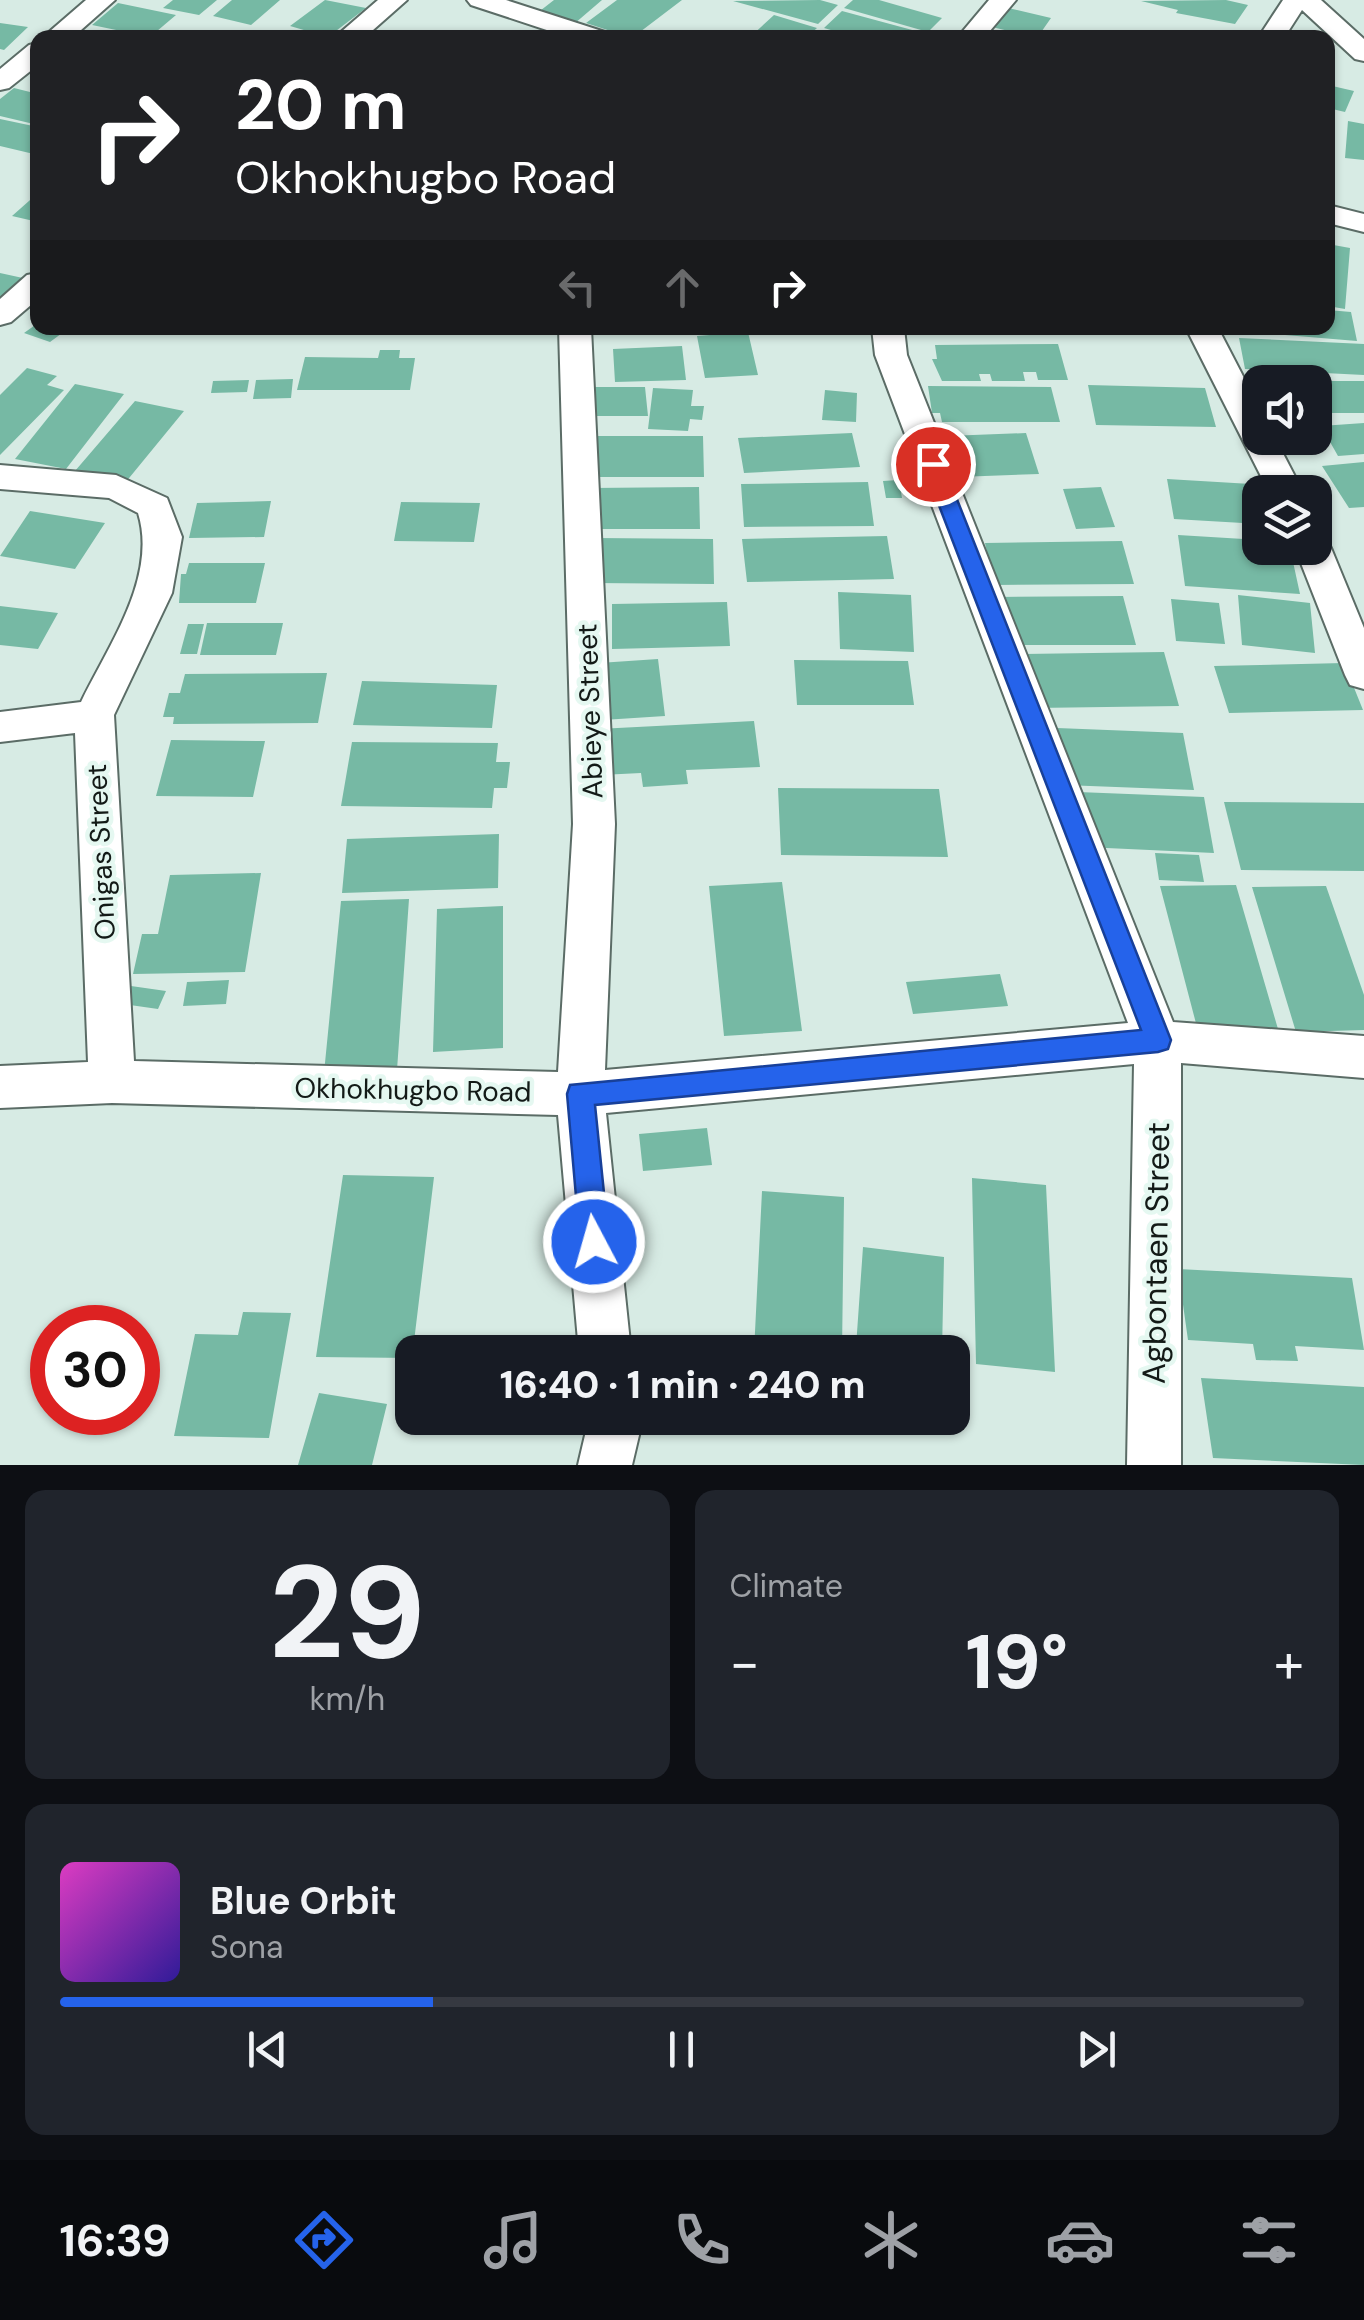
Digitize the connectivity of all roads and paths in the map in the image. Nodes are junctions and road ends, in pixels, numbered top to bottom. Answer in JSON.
{"nodes":[{"id":1,"x":102,"y":0,"type":"edge"},
{"id":2,"x":394,"y":0,"type":"edge"},
{"id":3,"x":480,"y":0,"type":"edge"},
{"id":4,"x":1003,"y":0,"type":"edge"},
{"id":5,"x":1296,"y":0,"type":"edge"},
{"id":6,"x":1306,"y":0,"type":"edge"},
{"id":7,"x":65,"y":30,"type":"edge"},
{"id":8,"x":357,"y":30,"type":"edge"},
{"id":9,"x":575,"y":30,"type":"edge"},
{"id":10,"x":977,"y":30,"type":"edge"},
{"id":11,"x":1277,"y":30,"type":"edge"},
{"id":12,"x":1364,"y":53,"type":"edge"},
{"id":13,"x":30,"y":58,"type":"edge"},
{"id":14,"x":0,"y":82,"type":"edge"},
{"id":15,"x":1335,"y":216,"type":"edge"},
{"id":16,"x":1364,"y":224,"type":"edge"},
{"id":17,"x":30,"y":289,"type":"edge"},
{"id":18,"x":0,"y":315,"type":"edge"},
{"id":19,"x":575,"y":335,"type":"edge"},
{"id":20,"x":888,"y":335,"type":"edge"},
{"id":21,"x":1206,"y":335,"type":"edge"},
{"id":22,"x":1277,"y":475,"type":"edge"},
{"id":23,"x":0,"y":477,"type":"edge"},
{"id":24,"x":1320,"y":565,"type":"edge"},
{"id":25,"x":1364,"y":675,"type":"edge"},
{"id":26,"x":94,"y":715,"type":"junction"},
{"id":27,"x":0,"y":727,"type":"edge"},
{"id":28,"x":1158,"y":1040,"type":"junction"},
{"id":29,"x":1364,"y":1057,"type":"edge"},
{"id":30,"x":112,"y":1082,"type":"junction"},
{"id":31,"x":0,"y":1087,"type":"edge"},
{"id":32,"x":580,"y":1094,"type":"junction"},
{"id":33,"x":603,"y":1335,"type":"edge"},
{"id":34,"x":612,"y":1435,"type":"edge"},
{"id":35,"x":605,"y":1465,"type":"edge"},
{"id":36,"x":1154,"y":1465,"type":"edge"}],
"edges":[{"from":1,"to":7,"type":"street"},
{"from":2,"to":8,"type":"street"},
{"from":3,"to":9,"type":"street"},
{"from":4,"to":10,"type":"street"},
{"from":5,"to":11,"type":"street"},
{"from":6,"to":12,"type":"street"},
{"from":13,"to":14,"type":"street"},
{"from":15,"to":16,"type":"street"},
{"from":17,"to":18,"type":"street"},
{"from":19,"to":32,"type":"street","name":"Abieye Street"},
{"from":20,"to":28,"type":"street"},
{"from":21,"to":22,"type":"street"},
{"from":23,"to":26,"type":"street"},
{"from":24,"to":25,"type":"street"},
{"from":26,"to":27,"type":"street"},
{"from":26,"to":30,"type":"street","name":"Onigas Street"},
{"from":28,"to":29,"type":"street","name":"Okhokhugbo Road"},
{"from":28,"to":32,"type":"street","name":"Okhokhugbo Road"},
{"from":28,"to":36,"type":"street","name":"Agbontaen Street"},
{"from":30,"to":31,"type":"street","name":"Okhokhugbo Road"},
{"from":30,"to":32,"type":"street","name":"Okhokhugbo Road"},
{"from":32,"to":33,"type":"street","name":"Abieye Street"},
{"from":34,"to":35,"type":"street"}]}
